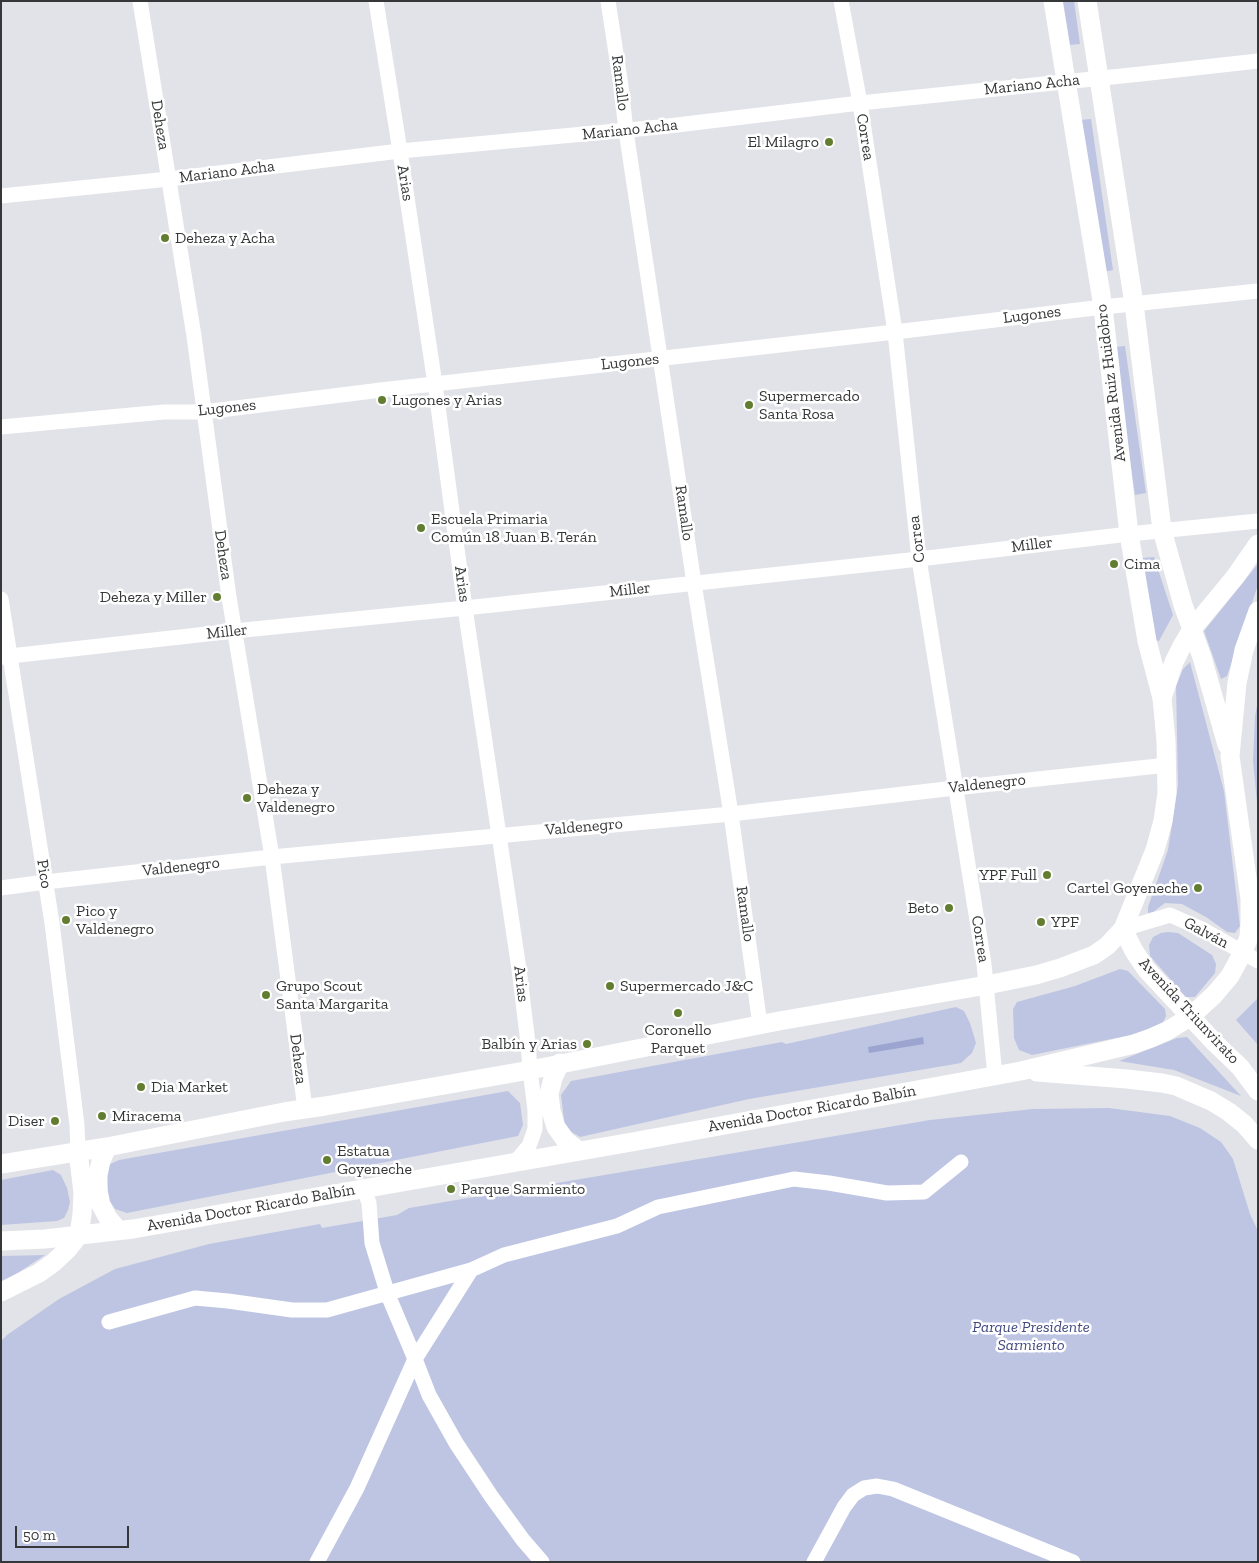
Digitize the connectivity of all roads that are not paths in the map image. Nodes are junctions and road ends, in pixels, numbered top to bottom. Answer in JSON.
{"nodes":[{"id":1,"x":140,"y":1,"type":"edge"},
{"id":2,"x":376,"y":1,"type":"edge"},
{"id":3,"x":608,"y":1,"type":"edge"},
{"id":4,"x":842,"y":1,"type":"edge"},
{"id":5,"x":1053,"y":1,"type":"edge"},
{"id":6,"x":1087,"y":1,"type":"edge"},
{"id":7,"x":1258,"y":60,"type":"edge"},
{"id":8,"x":1099,"y":78,"type":"junction"},
{"id":9,"x":1066,"y":82,"type":"junction"},
{"id":10,"x":860,"y":103,"type":"junction"},
{"id":11,"x":626,"y":131,"type":"junction"},
{"id":12,"x":400,"y":151,"type":"junction"},
{"id":13,"x":169,"y":179,"type":"junction"},
{"id":14,"x":1,"y":196,"type":"edge"},
{"id":15,"x":1258,"y":291,"type":"edge"},
{"id":16,"x":1134,"y":304,"type":"junction"},
{"id":17,"x":1102,"y":307,"type":"junction"},
{"id":18,"x":895,"y":332,"type":"junction"},
{"id":19,"x":661,"y":358,"type":"junction"},
{"id":20,"x":435,"y":384,"type":"junction"},
{"id":21,"x":204,"y":412,"type":"junction"},
{"id":22,"x":1,"y":427,"type":"edge"},
{"id":23,"x":1258,"y":521,"type":"edge"},
{"id":24,"x":1162,"y":530,"type":"junction"},
{"id":25,"x":1129,"y":534,"type":"junction"},
{"id":26,"x":1258,"y":544,"type":"edge"},
{"id":27,"x":919,"y":559,"type":"junction"},
{"id":28,"x":694,"y":583,"type":"junction"},
{"id":29,"x":1,"y":599,"type":"edge"},
{"id":30,"x":465,"y":608,"type":"junction"},
{"id":31,"x":1258,"y":611,"type":"edge"},
{"id":32,"x":1192,"y":629,"type":"junction"},
{"id":33,"x":234,"y":631,"type":"junction"},
{"id":34,"x":6,"y":656,"type":"edge"},
{"id":35,"x":1162,"y":698,"type":"junction"},
{"id":36,"x":1230,"y":756,"type":"junction"},
{"id":37,"x":1167,"y":765,"type":"junction"},
{"id":38,"x":955,"y":788,"type":"junction"},
{"id":39,"x":731,"y":814,"type":"junction"},
{"id":40,"x":499,"y":835,"type":"junction"},
{"id":41,"x":272,"y":857,"type":"junction"},
{"id":42,"x":1252,"y":870,"type":"edge"},
{"id":43,"x":45,"y":882,"type":"junction"},
{"id":44,"x":1,"y":888,"type":"edge"},
{"id":45,"x":1123,"y":929,"type":"junction"},
{"id":46,"x":1250,"y":958,"type":"edge"},
{"id":47,"x":987,"y":985,"type":"junction"},
{"id":48,"x":1190,"y":1017,"type":"junction"},
{"id":49,"x":760,"y":1026,"type":"junction"},
{"id":50,"x":560,"y":1063,"type":"junction"},
{"id":51,"x":530,"y":1070,"type":"junction"},
{"id":52,"x":1021,"y":1071,"type":"junction"},
{"id":53,"x":996,"y":1076,"type":"junction"},
{"id":54,"x":1258,"y":1091,"type":"edge"},
{"id":55,"x":305,"y":1109,"type":"junction"},
{"id":56,"x":1258,"y":1140,"type":"edge"},
{"id":57,"x":107,"y":1147,"type":"junction"},
{"id":58,"x":78,"y":1151,"type":"junction"},
{"id":59,"x":579,"y":1151,"type":"junction"},
{"id":60,"x":516,"y":1162,"type":"junction"},
{"id":61,"x":961,"y":1162,"type":"dead end"},
{"id":62,"x":1,"y":1164,"type":"edge"},
{"id":63,"x":364,"y":1189,"type":"junction"},
{"id":64,"x":118,"y":1230,"type":"junction"},
{"id":65,"x":79,"y":1235,"type":"junction"},
{"id":66,"x":1,"y":1241,"type":"edge"},
{"id":67,"x":471,"y":1270,"type":"junction"},
{"id":68,"x":1,"y":1292,"type":"edge"},
{"id":69,"x":388,"y":1295,"type":"junction"},
{"id":70,"x":109,"y":1322,"type":"dead end"},
{"id":71,"x":415,"y":1359,"type":"junction"},
{"id":72,"x":317,"y":1562,"type":"edge"},
{"id":73,"x":542,"y":1562,"type":"edge"},
{"id":74,"x":814,"y":1562,"type":"edge"},
{"id":75,"x":1073,"y":1562,"type":"edge"}],
"edges":[{"from":1,"to":13,"type":"street","name":"Deheza"},
{"from":2,"to":12,"type":"street","name":"Arias"},
{"from":3,"to":11,"type":"street","name":"Ramallo"},
{"from":4,"to":10,"type":"street","name":"Correa"},
{"from":5,"to":9,"type":"main road","name":"Avenida Ruiz Huidobro"},
{"from":6,"to":8,"type":"main road","name":"Avenida Ruiz Huidobro"},
{"from":7,"to":8,"type":"street","name":"Mariano Acha"},
{"from":8,"to":9,"type":"street","name":"Mariano Acha"},
{"from":8,"to":16,"type":"main road","name":"Avenida Ruiz Huidobro"},
{"from":9,"to":10,"type":"street","name":"Mariano Acha"},
{"from":9,"to":17,"type":"main road","name":"Avenida Ruiz Huidobro"},
{"from":10,"to":11,"type":"street","name":"Mariano Acha"},
{"from":10,"to":18,"type":"street","name":"Correa"},
{"from":11,"to":12,"type":"street","name":"Mariano Acha"},
{"from":11,"to":19,"type":"street","name":"Ramallo"},
{"from":12,"to":13,"type":"street","name":"Mariano Acha"},
{"from":12,"to":20,"type":"street","name":"Arias"},
{"from":13,"to":14,"type":"street","name":"Mariano Acha"},
{"from":13,"to":21,"type":"street","name":"Deheza"},
{"from":15,"to":16,"type":"street","name":"Lugones"},
{"from":16,"to":17,"type":"street","name":"Lugones"},
{"from":16,"to":24,"type":"main road","name":"Avenida Ruiz Huidobro"},
{"from":17,"to":18,"type":"street","name":"Lugones"},
{"from":17,"to":25,"type":"main road","name":"Avenida Ruiz Huidobro"},
{"from":18,"to":19,"type":"street","name":"Lugones"},
{"from":18,"to":27,"type":"street","name":"Correa"},
{"from":19,"to":20,"type":"street","name":"Lugones"},
{"from":19,"to":28,"type":"street","name":"Ramallo"},
{"from":20,"to":21,"type":"street","name":"Lugones"},
{"from":20,"to":30,"type":"street","name":"Arias"},
{"from":21,"to":22,"type":"street","name":"Lugones"},
{"from":21,"to":33,"type":"street","name":"Deheza"},
{"from":23,"to":24,"type":"street","name":"Miller"},
{"from":24,"to":25,"type":"street","name":"Miller"},
{"from":24,"to":32,"type":"main road","name":"Avenida Ruiz Huidobro"},
{"from":25,"to":27,"type":"street","name":"Miller"},
{"from":25,"to":35,"type":"main road","name":"Avenida Ruiz Huidobro"},
{"from":26,"to":32,"type":"main road"},
{"from":27,"to":28,"type":"street","name":"Miller"},
{"from":27,"to":38,"type":"street","name":"Correa"},
{"from":28,"to":30,"type":"street","name":"Miller"},
{"from":28,"to":39,"type":"street","name":"Ramallo"},
{"from":29,"to":34,"type":"street","name":"Pico"},
{"from":30,"to":33,"type":"street","name":"Miller"},
{"from":30,"to":40,"type":"street","name":"Arias"},
{"from":31,"to":36,"type":"main road","name":"Avenida Doctor Ricardo Balbín"},
{"from":32,"to":35,"type":"main road"},
{"from":32,"to":36,"type":"main road","name":"Avenida Ruiz Huidobro"},
{"from":33,"to":34,"type":"street","name":"Miller"},
{"from":33,"to":41,"type":"street","name":"Deheza"},
{"from":34,"to":43,"type":"street","name":"Pico"},
{"from":35,"to":37,"type":"main road","name":"Avenida Ruiz Huidobro"},
{"from":36,"to":42,"type":"main road","name":"Avenida Doctor Ricardo Balbín"},
{"from":37,"to":38,"type":"street","name":"Valdenegro"},
{"from":37,"to":45,"type":"main road"},
{"from":38,"to":39,"type":"street","name":"Valdenegro"},
{"from":38,"to":47,"type":"street","name":"Correa"},
{"from":39,"to":40,"type":"street","name":"Valdenegro"},
{"from":39,"to":49,"type":"street","name":"Ramallo"},
{"from":40,"to":41,"type":"street","name":"Valdenegro"},
{"from":40,"to":51,"type":"street","name":"Arias"},
{"from":41,"to":43,"type":"street","name":"Valdenegro"},
{"from":41,"to":55,"type":"street","name":"Deheza"},
{"from":42,"to":46,"type":"main road","name":"Avenida Doctor Ricardo Balbín"},
{"from":43,"to":44,"type":"street","name":"Valdenegro"},
{"from":43,"to":58,"type":"street","name":"Pico"},
{"from":45,"to":46,"type":"street","name":"Galván"},
{"from":45,"to":47,"type":"main road"},
{"from":45,"to":48,"type":"main road","name":"Avenida Triunvirato"},
{"from":46,"to":48,"type":"main road","name":"Avenida Doctor Ricardo Balbín"},
{"from":47,"to":49,"type":"main road"},
{"from":47,"to":53,"type":"street","name":"Correa"},
{"from":48,"to":52,"type":"main road","name":"Avenida Doctor Ricardo Balbín"},
{"from":48,"to":54,"type":"main road","name":"Avenida Triunvirato"},
{"from":49,"to":50,"type":"main road"},
{"from":50,"to":51,"type":"main road"},
{"from":50,"to":59,"type":"main road"},
{"from":51,"to":55,"type":"main road"},
{"from":51,"to":60,"type":"street","name":"Arias"},
{"from":52,"to":53,"type":"main road","name":"Avenida Doctor Ricardo Balbín"},
{"from":52,"to":56,"type":"main road"},
{"from":53,"to":59,"type":"main road","name":"Avenida Doctor Ricardo Balbín"},
{"from":55,"to":57,"type":"main road"},
{"from":57,"to":58,"type":"main road"},
{"from":57,"to":64,"type":"main road"},
{"from":58,"to":62,"type":"main road"},
{"from":58,"to":65,"type":"main road"},
{"from":59,"to":60,"type":"main road","name":"Avenida Doctor Ricardo Balbín"},
{"from":60,"to":63,"type":"main road","name":"Avenida Doctor Ricardo Balbín"},
{"from":61,"to":67,"type":"street"},
{"from":63,"to":64,"type":"main road","name":"Avenida Doctor Ricardo Balbín"},
{"from":63,"to":69,"type":"street"},
{"from":64,"to":65,"type":"main road","name":"Avenida Doctor Ricardo Balbín"},
{"from":65,"to":66,"type":"main road","name":"Avenida Doctor Ricardo Balbín"},
{"from":65,"to":68,"type":"main road"},
{"from":67,"to":69,"type":"street"},
{"from":67,"to":71,"type":"street"},
{"from":69,"to":70,"type":"street"},
{"from":69,"to":71,"type":"street"},
{"from":71,"to":72,"type":"street"},
{"from":71,"to":73,"type":"street"},
{"from":74,"to":75,"type":"street"}]}
